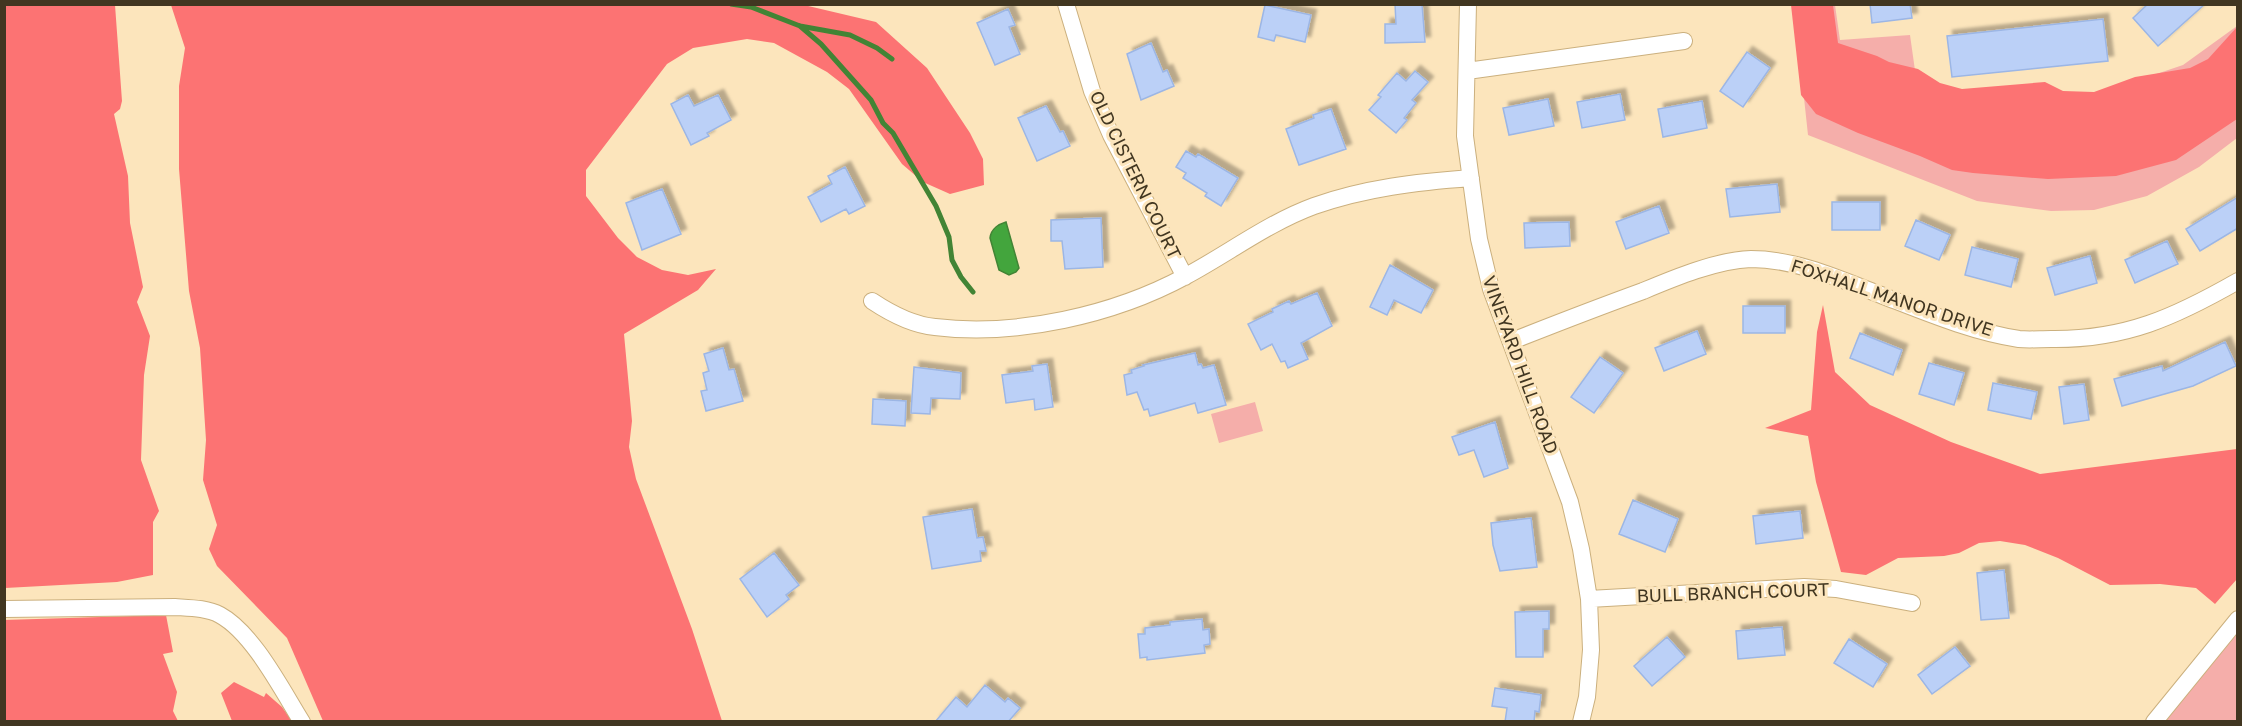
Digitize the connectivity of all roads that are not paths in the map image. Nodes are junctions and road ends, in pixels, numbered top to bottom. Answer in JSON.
{"nodes":[{"id":1,"x":1066,"y":4,"type":"edge"},
{"id":2,"x":1468,"y":4,"type":"edge"},
{"id":3,"x":1684,"y":41,"type":"dead end"},
{"id":4,"x":1467,"y":71,"type":"junction"},
{"id":5,"x":1471,"y":178,"type":"junction"},
{"id":6,"x":1185,"y":276,"type":"junction"},
{"id":7,"x":2238,"y":280,"type":"edge"},
{"id":8,"x":872,"y":301,"type":"dead end"},
{"id":9,"x":1512,"y":341,"type":"junction"},
{"id":10,"x":1589,"y":599,"type":"junction"},
{"id":11,"x":1912,"y":603,"type":"dead end"},
{"id":12,"x":4,"y":609,"type":"edge"},
{"id":13,"x":2238,"y":619,"type":"edge"},
{"id":14,"x":302,"y":722,"type":"edge"},
{"id":15,"x":1581,"y":722,"type":"edge"},
{"id":16,"x":2154,"y":722,"type":"edge"}],
"edges":[{"from":1,"to":6,"type":"street","name":"OLD CISTERN COURT"},
{"from":2,"to":4,"type":"street","name":"VINEYARD HILL ROAD"},
{"from":3,"to":4,"type":"street"},
{"from":4,"to":5,"type":"street","name":"VINEYARD HILL ROAD"},
{"from":5,"to":6,"type":"street"},
{"from":5,"to":9,"type":"street","name":"VINEYARD HILL ROAD"},
{"from":6,"to":8,"type":"street"},
{"from":7,"to":9,"type":"street","name":"FOXHALL MANOR DRIVE"},
{"from":9,"to":10,"type":"street","name":"VINEYARD HILL ROAD"},
{"from":10,"to":11,"type":"street","name":"BULL BRANCH COURT"},
{"from":10,"to":15,"type":"street","name":"VINEYARD HILL ROAD"},
{"from":12,"to":14,"type":"street"},
{"from":13,"to":16,"type":"street"}]}
